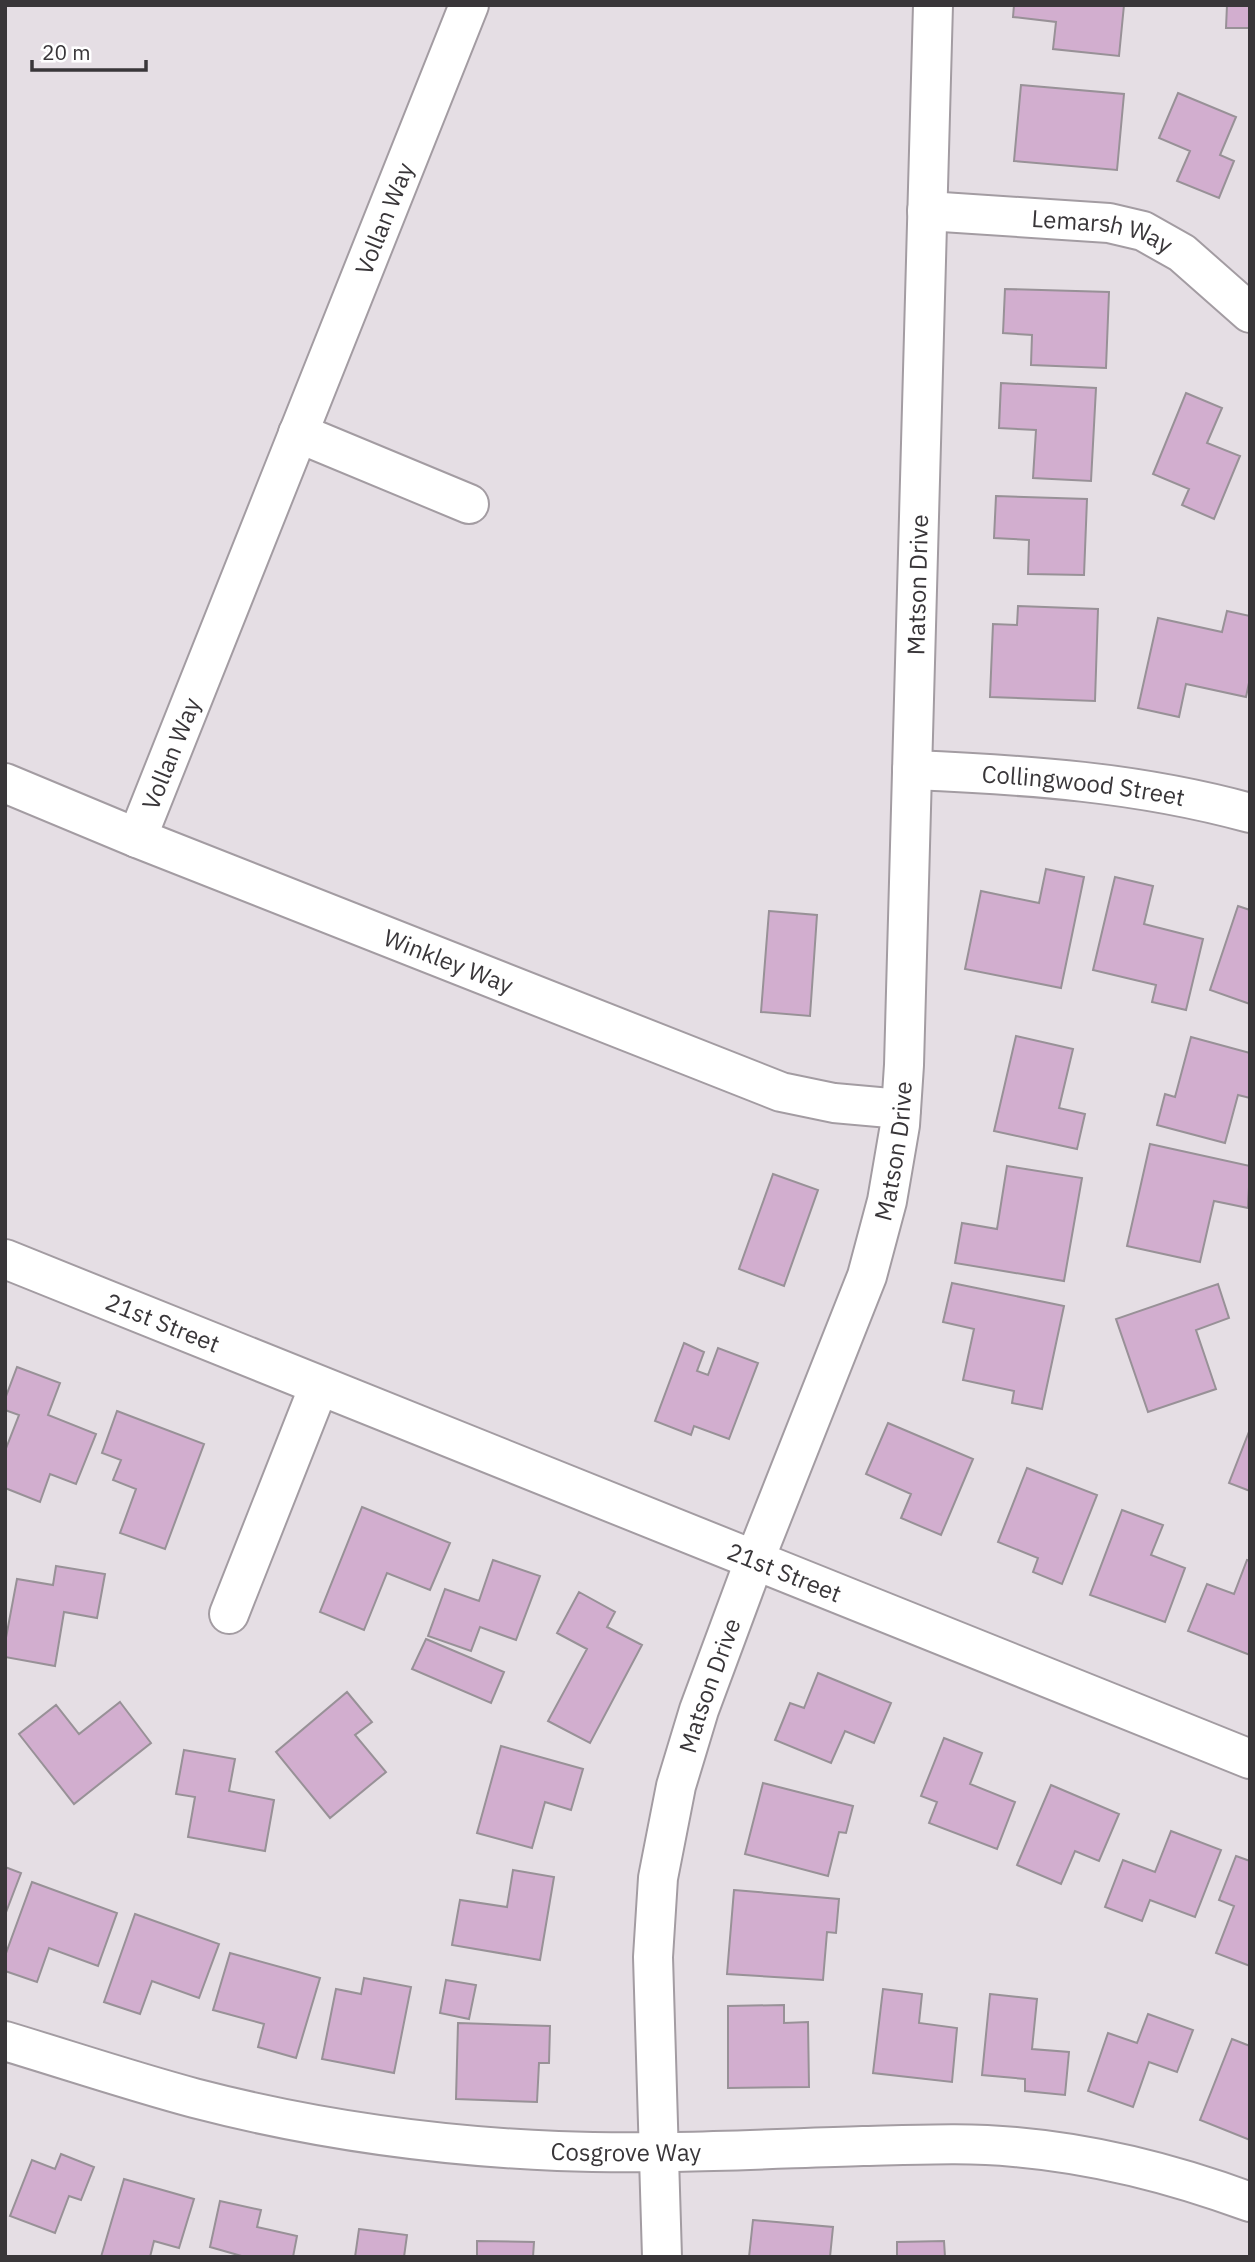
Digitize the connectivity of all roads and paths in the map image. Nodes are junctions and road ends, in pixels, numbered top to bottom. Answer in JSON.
{"nodes":[{"id":1,"x":469,"y":5,"type":"edge"},
{"id":2,"x":933,"y":5,"type":"edge"},
{"id":3,"x":927,"y":211,"type":"junction"},
{"id":4,"x":1250,"y":313,"type":"edge"},
{"id":5,"x":298,"y":433,"type":"junction"},
{"id":6,"x":469,"y":504,"type":"dead end"},
{"id":7,"x":912,"y":770,"type":"junction"},
{"id":8,"x":5,"y":783,"type":"edge"},
{"id":9,"x":1250,"y":813,"type":"edge"},
{"id":10,"x":137,"y":838,"type":"junction"},
{"id":11,"x":901,"y":1109,"type":"junction"},
{"id":12,"x":5,"y":1259,"type":"edge"},
{"id":13,"x":319,"y":1386,"type":"junction"},
{"id":14,"x":755,"y":1559,"type":"junction"},
{"id":15,"x":229,"y":1614,"type":"dead end"},
{"id":16,"x":1250,"y":1759,"type":"edge"},
{"id":17,"x":5,"y":2041,"type":"edge"},
{"id":18,"x":658,"y":2151,"type":"junction"},
{"id":19,"x":1250,"y":2202,"type":"edge"},
{"id":20,"x":662,"y":2257,"type":"edge"}],
"edges":[{"from":1,"to":5,"type":"street","name":"Vollan Way"},
{"from":2,"to":3,"type":"street","name":"Matson Drive"},
{"from":3,"to":4,"type":"street","name":"Lemarsh Way"},
{"from":3,"to":7,"type":"street","name":"Matson Drive"},
{"from":5,"to":6,"type":"street"},
{"from":5,"to":10,"type":"street","name":"Vollan Way"},
{"from":7,"to":9,"type":"street","name":"Collingwood Street"},
{"from":7,"to":11,"type":"street","name":"Matson Drive"},
{"from":8,"to":10,"type":"street","name":"Winkley Way"},
{"from":10,"to":11,"type":"street","name":"Winkley Way"},
{"from":11,"to":14,"type":"street","name":"Matson Drive"},
{"from":12,"to":13,"type":"street","name":"21st Street"},
{"from":13,"to":14,"type":"street","name":"21st Street"},
{"from":13,"to":15,"type":"street"},
{"from":14,"to":16,"type":"street","name":"21st Street"},
{"from":14,"to":18,"type":"street","name":"Matson Drive"},
{"from":17,"to":18,"type":"street","name":"Cosgrove Way"},
{"from":18,"to":19,"type":"street","name":"Cosgrove Way"},
{"from":18,"to":20,"type":"street","name":"Matson Drive"}]}
